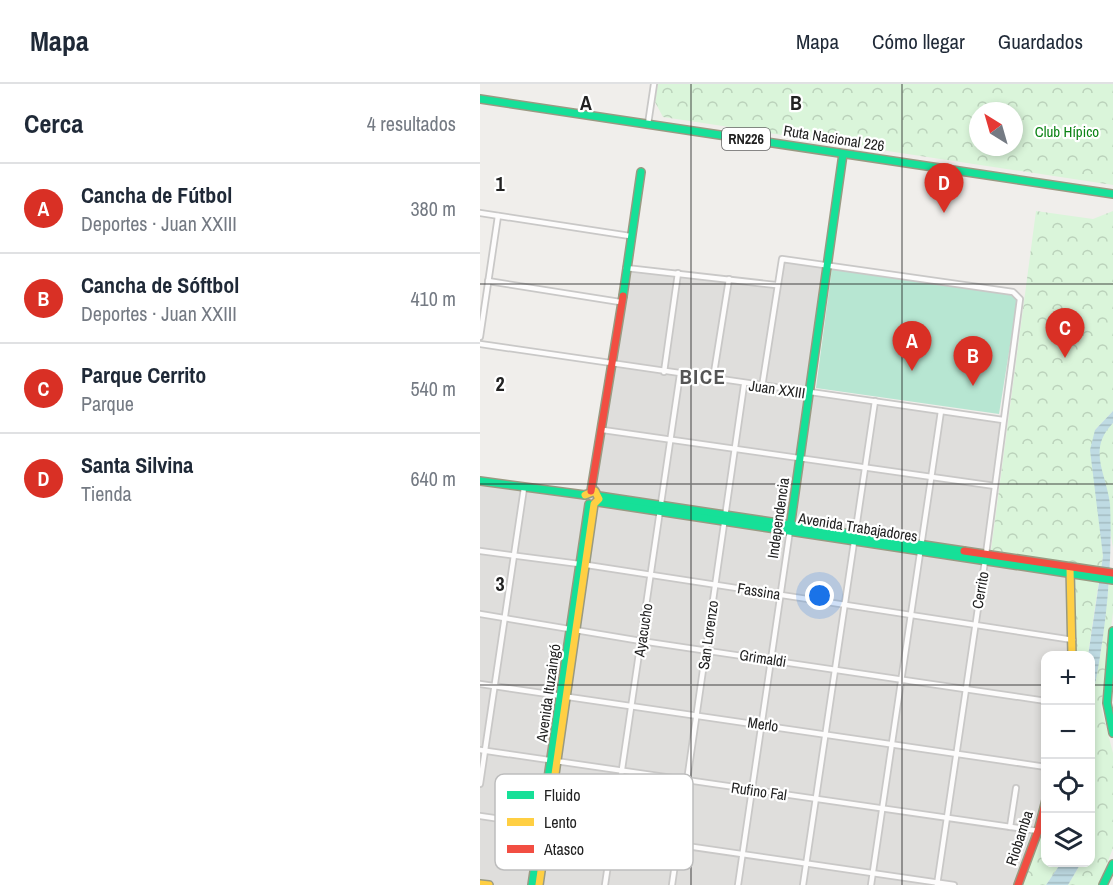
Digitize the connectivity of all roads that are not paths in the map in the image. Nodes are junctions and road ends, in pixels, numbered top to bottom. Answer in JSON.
{"nodes":[{"id":1,"x":654,"y":84,"type":"edge"},
{"id":2,"x":480,"y":99,"type":"edge"},
{"id":3,"x":648,"y":124,"type":"junction"},
{"id":4,"x":843,"y":154,"type":"junction"},
{"id":5,"x":641,"y":172,"type":"dead end"},
{"id":6,"x":1113,"y":194,"type":"edge"},
{"id":7,"x":480,"y":213,"type":"edge"},
{"id":8,"x":498,"y":216,"type":"junction"},
{"id":9,"x":630,"y":236,"type":"junction"},
{"id":10,"x":829,"y":264,"type":"junction"},
{"id":11,"x":626,"y":268,"type":"junction"},
{"id":12,"x":678,"y":273,"type":"junction"},
{"id":13,"x":729,"y":279,"type":"junction"},
{"id":14,"x":488,"y":281,"type":"junction"},
{"id":15,"x":776,"y":285,"type":"junction"},
{"id":16,"x":620,"y":302,"type":"junction"},
{"id":17,"x":480,"y":337,"type":"edge"},
{"id":18,"x":480,"y":345,"type":"edge"},
{"id":19,"x":613,"y":364,"type":"junction"},
{"id":20,"x":664,"y":372,"type":"junction"},
{"id":21,"x":680,"y":374,"type":"junction"},
{"id":22,"x":713,"y":379,"type":"junction"},
{"id":23,"x":744,"y":385,"type":"junction"},
{"id":24,"x":762,"y":387,"type":"junction"},
{"id":25,"x":810,"y":394,"type":"junction"},
{"id":26,"x":874,"y":401,"type":"junction"},
{"id":27,"x":940,"y":411,"type":"junction"},
{"id":28,"x":1003,"y":420,"type":"junction"},
{"id":29,"x":603,"y":430,"type":"junction"},
{"id":30,"x":672,"y":441,"type":"junction"},
{"id":31,"x":735,"y":449,"type":"junction"},
{"id":32,"x":800,"y":458,"type":"junction"},
{"id":33,"x":865,"y":467,"type":"junction"},
{"id":34,"x":931,"y":476,"type":"junction"},
{"id":35,"x":480,"y":481,"type":"edge"},
{"id":36,"x":995,"y":486,"type":"junction"},
{"id":37,"x":524,"y":488,"type":"junction"},
{"id":38,"x":592,"y":498,"type":"junction"},
{"id":39,"x":662,"y":508,"type":"junction"},
{"id":40,"x":726,"y":518,"type":"junction"},
{"id":41,"x":790,"y":527,"type":"junction"},
{"id":42,"x":855,"y":537,"type":"junction"},
{"id":43,"x":920,"y":547,"type":"junction"},
{"id":44,"x":480,"y":551,"type":"edge"},
{"id":45,"x":514,"y":556,"type":"junction"},
{"id":46,"x":986,"y":557,"type":"junction"},
{"id":47,"x":584,"y":564,"type":"junction"},
{"id":48,"x":1070,"y":570,"type":"junction"},
{"id":49,"x":1083,"y":571,"type":"junction"},
{"id":50,"x":1113,"y":573,"type":"edge"},
{"id":51,"x":652,"y":576,"type":"junction"},
{"id":52,"x":1113,"y":580,"type":"edge"},
{"id":53,"x":715,"y":584,"type":"junction"},
{"id":54,"x":780,"y":594,"type":"junction"},
{"id":55,"x":846,"y":604,"type":"junction"},
{"id":56,"x":910,"y":613,"type":"junction"},
{"id":57,"x":480,"y":614,"type":"edge"},
{"id":58,"x":505,"y":617,"type":"junction"},
{"id":59,"x":975,"y":623,"type":"junction"},
{"id":60,"x":574,"y":629,"type":"junction"},
{"id":61,"x":1113,"y":631,"type":"edge"},
{"id":62,"x":1073,"y":640,"type":"junction"},
{"id":63,"x":641,"y":641,"type":"junction"},
{"id":64,"x":1112,"y":646,"type":"edge"},
{"id":65,"x":707,"y":650,"type":"junction"},
{"id":66,"x":1072,"y":651,"type":"edge"},
{"id":67,"x":771,"y":659,"type":"junction"},
{"id":68,"x":835,"y":669,"type":"junction"},
{"id":69,"x":901,"y":678,"type":"junction"},
{"id":70,"x":480,"y":684,"type":"edge"},
{"id":71,"x":495,"y":686,"type":"junction"},
{"id":72,"x":965,"y":687,"type":"junction"},
{"id":73,"x":564,"y":695,"type":"junction"},
{"id":74,"x":1041,"y":700,"type":"edge"},
{"id":75,"x":632,"y":705,"type":"junction"},
{"id":76,"x":1110,"y":711,"type":"edge"},
{"id":77,"x":696,"y":715,"type":"junction"},
{"id":78,"x":761,"y":724,"type":"junction"},
{"id":79,"x":826,"y":733,"type":"junction"},
{"id":80,"x":1113,"y":733,"type":"edge"},
{"id":81,"x":892,"y":743,"type":"junction"},
{"id":82,"x":482,"y":750,"type":"edge"},
{"id":83,"x":956,"y":752,"type":"junction"},
{"id":84,"x":554,"y":761,"type":"junction"},
{"id":85,"x":1041,"y":766,"type":"edge"},
{"id":86,"x":622,"y":771,"type":"junction"},
{"id":87,"x":552,"y":774,"type":"edge"},
{"id":88,"x":622,"y":774,"type":"edge"},
{"id":89,"x":641,"y":774,"type":"edge"},
{"id":90,"x":687,"y":774,"type":"edge"},
{"id":91,"x":693,"y":782,"type":"edge"},
{"id":92,"x":480,"y":784,"type":"edge"},
{"id":93,"x":1016,"y":788,"type":"dead end"},
{"id":94,"x":752,"y":789,"type":"junction"},
{"id":95,"x":815,"y":800,"type":"junction"},
{"id":96,"x":882,"y":808,"type":"junction"},
{"id":97,"x":1043,"y":813,"type":"edge"},
{"id":98,"x":480,"y":816,"type":"edge"},
{"id":99,"x":946,"y":816,"type":"junction"},
{"id":100,"x":495,"y":818,"type":"edge"},
{"id":101,"x":1010,"y":827,"type":"junction"},
{"id":102,"x":1038,"y":831,"type":"junction"},
{"id":103,"x":693,"y":847,"type":"edge"},
{"id":104,"x":742,"y":854,"type":"junction"},
{"id":105,"x":806,"y":864,"type":"junction"},
{"id":106,"x":1113,"y":864,"type":"edge"},
{"id":107,"x":535,"y":870,"type":"edge"},
{"id":108,"x":540,"y":870,"type":"edge"},
{"id":109,"x":607,"y":870,"type":"edge"},
{"id":110,"x":674,"y":870,"type":"edge"},
{"id":111,"x":872,"y":873,"type":"junction"},
{"id":112,"x":480,"y":884,"type":"edge"},
{"id":113,"x":937,"y":884,"type":"edge"},
{"id":114,"x":489,"y":885,"type":"edge"},
{"id":115,"x":532,"y":885,"type":"edge"},
{"id":116,"x":539,"y":885,"type":"edge"},
{"id":117,"x":605,"y":885,"type":"edge"},
{"id":118,"x":672,"y":885,"type":"edge"},
{"id":119,"x":738,"y":885,"type":"edge"},
{"id":120,"x":803,"y":885,"type":"edge"},
{"id":121,"x":871,"y":885,"type":"edge"},
{"id":122,"x":954,"y":885,"type":"edge"},
{"id":123,"x":1018,"y":885,"type":"edge"},
{"id":124,"x":1103,"y":885,"type":"edge"}],
"edges":[{"from":1,"to":3,"type":"street"},
{"from":2,"to":3,"type":"main road","name":"Ruta Nacional 226","number":"RN226"},
{"from":3,"to":4,"type":"main road","name":"Ruta Nacional 226","number":"RN226"},
{"from":4,"to":6,"type":"main road","name":"Ruta Nacional 226","number":"RN226"},
{"from":4,"to":10,"type":"main road","name":"Independencia"},
{"from":5,"to":9,"type":"main road","name":"Avenida Ituzaingó"},
{"from":7,"to":8,"type":"street"},
{"from":8,"to":9,"type":"street"},
{"from":8,"to":14,"type":"street"},
{"from":9,"to":11,"type":"main road","name":"Avenida Ituzaingó"},
{"from":10,"to":15,"type":"street"},
{"from":10,"to":25,"type":"main road","name":"Independencia"},
{"from":10,"to":28,"type":"street","name":"Cerrito"},
{"from":11,"to":12,"type":"street"},
{"from":11,"to":16,"type":"main road","name":"Avenida Ituzaingó"},
{"from":12,"to":13,"type":"street"},
{"from":12,"to":20,"type":"street"},
{"from":13,"to":15,"type":"street"},
{"from":13,"to":22,"type":"street"},
{"from":14,"to":16,"type":"street"},
{"from":14,"to":17,"type":"street"},
{"from":15,"to":24,"type":"street"},
{"from":16,"to":19,"type":"main road","name":"Avenida Ituzaingó"},
{"from":18,"to":19,"type":"street","name":"Juan XXIII"},
{"from":19,"to":20,"type":"street","name":"Juan XXIII"},
{"from":19,"to":29,"type":"main road","name":"Avenida Ituzaingó"},
{"from":20,"to":21,"type":"street","name":"Juan XXIII"},
{"from":21,"to":22,"type":"street","name":"Juan XXIII"},
{"from":21,"to":30,"type":"street","name":"Ayacucho"},
{"from":22,"to":23,"type":"street","name":"Juan XXIII"},
{"from":23,"to":24,"type":"street","name":"Juan XXIII"},
{"from":23,"to":31,"type":"street","name":"San Lorenzo"},
{"from":24,"to":25,"type":"street","name":"Juan XXIII"},
{"from":25,"to":26,"type":"street","name":"Juan XXIII"},
{"from":25,"to":32,"type":"main road","name":"Independencia"},
{"from":26,"to":27,"type":"street","name":"Juan XXIII"},
{"from":26,"to":33,"type":"street"},
{"from":27,"to":28,"type":"street","name":"Juan XXIII"},
{"from":27,"to":34,"type":"street"},
{"from":28,"to":36,"type":"street","name":"Cerrito"},
{"from":29,"to":30,"type":"street"},
{"from":29,"to":38,"type":"main road","name":"Avenida Ituzaingó"},
{"from":30,"to":31,"type":"street"},
{"from":30,"to":39,"type":"street","name":"Ayacucho"},
{"from":31,"to":32,"type":"street"},
{"from":31,"to":40,"type":"street","name":"San Lorenzo"},
{"from":32,"to":33,"type":"street"},
{"from":32,"to":41,"type":"main road","name":"Independencia"},
{"from":33,"to":34,"type":"street"},
{"from":33,"to":42,"type":"street"},
{"from":34,"to":36,"type":"street"},
{"from":34,"to":43,"type":"street"},
{"from":35,"to":37,"type":"main road","name":"Avenida Trabajadores"},
{"from":36,"to":46,"type":"street","name":"Cerrito"},
{"from":37,"to":38,"type":"main road","name":"Avenida Trabajadores"},
{"from":37,"to":45,"type":"street"},
{"from":38,"to":39,"type":"main road","name":"Avenida Trabajadores"},
{"from":38,"to":47,"type":"main road","name":"Avenida Ituzaingó"},
{"from":39,"to":40,"type":"main road","name":"Avenida Trabajadores"},
{"from":39,"to":51,"type":"street","name":"Ayacucho"},
{"from":40,"to":41,"type":"main road","name":"Avenida Trabajadores"},
{"from":40,"to":53,"type":"street","name":"San Lorenzo"},
{"from":41,"to":42,"type":"main road","name":"Avenida Trabajadores"},
{"from":41,"to":54,"type":"street","name":"Independencia"},
{"from":42,"to":43,"type":"main road","name":"Avenida Trabajadores"},
{"from":42,"to":55,"type":"street"},
{"from":43,"to":46,"type":"main road","name":"Avenida Trabajadores"},
{"from":43,"to":56,"type":"street"},
{"from":44,"to":45,"type":"street","name":"Fassina"},
{"from":45,"to":47,"type":"street","name":"Fassina"},
{"from":45,"to":58,"type":"street"},
{"from":46,"to":48,"type":"main road","name":"Avenida Trabajadores"},
{"from":46,"to":59,"type":"street","name":"Cerrito"},
{"from":47,"to":51,"type":"street","name":"Fassina"},
{"from":47,"to":60,"type":"main road","name":"Avenida Ituzaingó"},
{"from":48,"to":49,"type":"main road","name":"Avenida Trabajadores"},
{"from":48,"to":62,"type":"main road"},
{"from":49,"to":50,"type":"main road","name":"Avenida Trabajadores"},
{"from":49,"to":52,"type":"main road","name":"Avenida Trabajadores"},
{"from":51,"to":53,"type":"street","name":"Fassina"},
{"from":51,"to":63,"type":"street","name":"Ayacucho"},
{"from":53,"to":54,"type":"street","name":"Fassina"},
{"from":53,"to":65,"type":"street","name":"San Lorenzo"},
{"from":54,"to":55,"type":"street","name":"Fassina"},
{"from":54,"to":67,"type":"street","name":"Independencia"},
{"from":55,"to":56,"type":"street","name":"Fassina"},
{"from":55,"to":68,"type":"street"},
{"from":56,"to":59,"type":"street","name":"Fassina"},
{"from":56,"to":69,"type":"street"},
{"from":57,"to":58,"type":"street","name":"Grimaldi"},
{"from":58,"to":60,"type":"street","name":"Grimaldi"},
{"from":58,"to":71,"type":"street"},
{"from":59,"to":62,"type":"street","name":"Fassina"},
{"from":59,"to":72,"type":"street","name":"Cerrito"},
{"from":60,"to":63,"type":"street","name":"Grimaldi"},
{"from":60,"to":73,"type":"main road","name":"Avenida Ituzaingó"},
{"from":61,"to":64,"type":"main road"},
{"from":62,"to":66,"type":"main road"},
{"from":63,"to":65,"type":"street","name":"Grimaldi"},
{"from":63,"to":75,"type":"street","name":"Ayacucho"},
{"from":64,"to":76,"type":"main road"},
{"from":65,"to":67,"type":"street","name":"Grimaldi"},
{"from":65,"to":77,"type":"street","name":"San Lorenzo"},
{"from":67,"to":68,"type":"street","name":"Grimaldi"},
{"from":67,"to":78,"type":"street","name":"Independencia"},
{"from":68,"to":69,"type":"street","name":"Grimaldi"},
{"from":68,"to":79,"type":"street"},
{"from":69,"to":72,"type":"street","name":"Grimaldi"},
{"from":69,"to":81,"type":"street"},
{"from":70,"to":71,"type":"street","name":"Merlo"},
{"from":71,"to":73,"type":"street","name":"Merlo"},
{"from":71,"to":82,"type":"street"},
{"from":72,"to":74,"type":"street","name":"Grimaldi"},
{"from":72,"to":83,"type":"street","name":"Cerrito"},
{"from":73,"to":75,"type":"street","name":"Merlo"},
{"from":73,"to":84,"type":"main road","name":"Avenida Ituzaingó"},
{"from":75,"to":77,"type":"street","name":"Merlo"},
{"from":75,"to":86,"type":"street","name":"Ayacucho"},
{"from":76,"to":80,"type":"main road"},
{"from":77,"to":78,"type":"street","name":"Merlo"},
{"from":77,"to":90,"type":"street","name":"San Lorenzo"},
{"from":78,"to":79,"type":"street","name":"Merlo"},
{"from":78,"to":94,"type":"street","name":"Independencia"},
{"from":79,"to":81,"type":"street","name":"Merlo"},
{"from":79,"to":95,"type":"street"},
{"from":81,"to":83,"type":"street","name":"Merlo"},
{"from":81,"to":96,"type":"street"},
{"from":82,"to":84,"type":"street","name":"Rufino Fal"},
{"from":82,"to":92,"type":"street"},
{"from":83,"to":85,"type":"street","name":"Merlo"},
{"from":83,"to":99,"type":"street","name":"Cerrito"},
{"from":84,"to":86,"type":"street","name":"Rufino Fal"},
{"from":84,"to":87,"type":"main road","name":"Avenida Ituzaingó"},
{"from":86,"to":88,"type":"street","name":"Ayacucho"},
{"from":86,"to":89,"type":"street","name":"Rufino Fal"},
{"from":91,"to":94,"type":"street","name":"Rufino Fal"},
{"from":93,"to":101,"type":"street"},
{"from":94,"to":95,"type":"street","name":"Rufino Fal"},
{"from":94,"to":104,"type":"street","name":"Independencia"},
{"from":95,"to":96,"type":"street","name":"Rufino Fal"},
{"from":95,"to":105,"type":"street"},
{"from":96,"to":99,"type":"street","name":"Rufino Fal"},
{"from":96,"to":111,"type":"street"},
{"from":97,"to":102,"type":"main road","name":"Riobamba"},
{"from":98,"to":100,"type":"street"},
{"from":99,"to":101,"type":"street","name":"Rufino Fal"},
{"from":99,"to":113,"type":"street","name":"Cerrito"},
{"from":101,"to":102,"type":"street","name":"Rufino Fal"},
{"from":102,"to":123,"type":"main road","name":"Riobamba"},
{"from":103,"to":104,"type":"street"},
{"from":104,"to":105,"type":"street"},
{"from":104,"to":119,"type":"street","name":"Independencia"},
{"from":105,"to":111,"type":"street"},
{"from":105,"to":120,"type":"street"},
{"from":106,"to":124,"type":"main road"},
{"from":107,"to":115,"type":"main road","name":"Avenida Ituzaingó"},
{"from":108,"to":116,"type":"main road","name":"Avenida Ituzaingó"},
{"from":109,"to":117,"type":"street","name":"Ayacucho"},
{"from":110,"to":118,"type":"street","name":"San Lorenzo"},
{"from":111,"to":113,"type":"street"},
{"from":111,"to":121,"type":"street"},
{"from":112,"to":114,"type":"main road"},
{"from":113,"to":122,"type":"street"}]}
